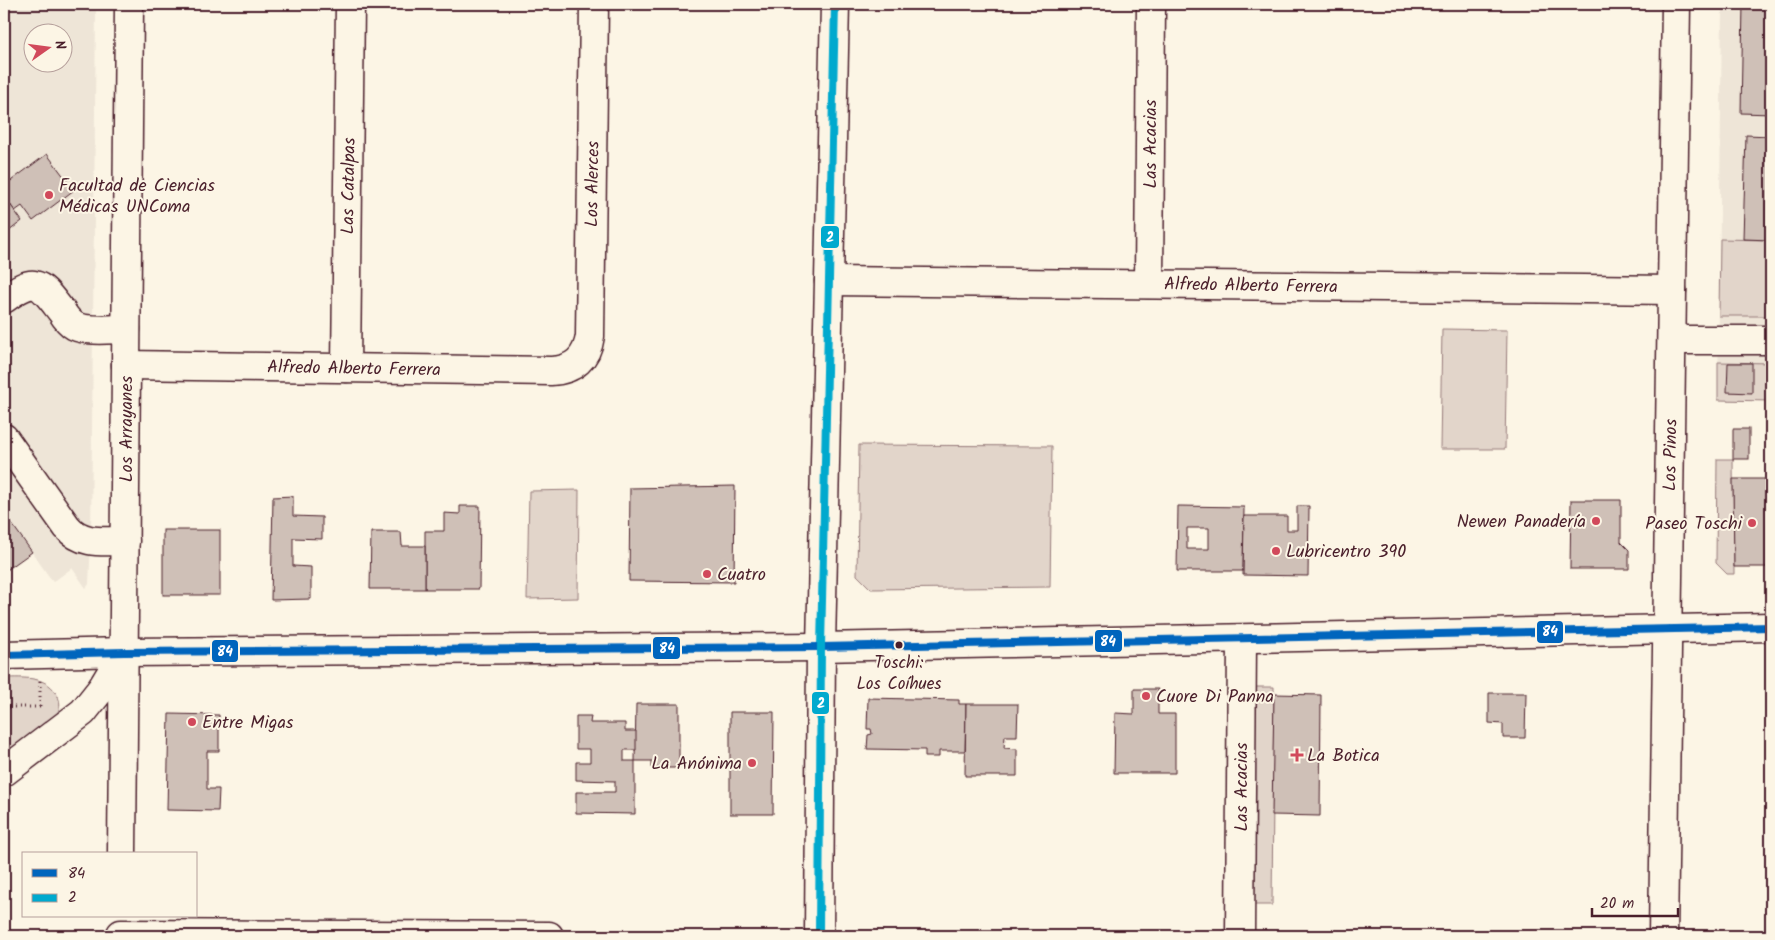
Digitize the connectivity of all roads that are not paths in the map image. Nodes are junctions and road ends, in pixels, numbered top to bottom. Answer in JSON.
{"nodes":[{"id":1,"x":129,"y":4,"type":"edge"},
{"id":2,"x":350,"y":4,"type":"edge"},
{"id":3,"x":594,"y":4,"type":"edge"},
{"id":4,"x":835,"y":4,"type":"edge"},
{"id":5,"x":1151,"y":4,"type":"edge"},
{"id":6,"x":1676,"y":4,"type":"edge"},
{"id":7,"x":829,"y":281,"type":"junction"},
{"id":8,"x":1148,"y":284,"type":"junction"},
{"id":9,"x":1672,"y":290,"type":"junction"},
{"id":10,"x":4,"y":299,"type":"edge"},
{"id":11,"x":126,"y":330,"type":"junction"},
{"id":12,"x":1672,"y":340,"type":"junction"},
{"id":13,"x":1771,"y":340,"type":"edge"},
{"id":14,"x":579,"y":361,"type":"joint"},
{"id":15,"x":126,"y":365,"type":"junction"},
{"id":16,"x":346,"y":368,"type":"junction"},
{"id":17,"x":4,"y":438,"type":"edge"},
{"id":18,"x":125,"y":541,"type":"junction"},
{"id":19,"x":1771,"y":627,"type":"edge"},
{"id":20,"x":1668,"y":629,"type":"junction"},
{"id":21,"x":1242,"y":638,"type":"junction"},
{"id":22,"x":821,"y":648,"type":"junction"},
{"id":23,"x":124,"y":652,"type":"junction"},
{"id":24,"x":4,"y":655,"type":"edge"},
{"id":25,"x":4,"y":772,"type":"edge"},
{"id":26,"x":122,"y":852,"type":"edge"},
{"id":27,"x":122,"y":929,"type":"edge"},
{"id":28,"x":365,"y":936,"type":"edge"},
{"id":29,"x":549,"y":936,"type":"edge"},
{"id":30,"x":818,"y":936,"type":"edge"},
{"id":31,"x":1240,"y":936,"type":"edge"},
{"id":32,"x":1663,"y":936,"type":"edge"}],
"edges":[{"from":1,"to":11,"type":"street","name":"Los Arrayanes"},
{"from":2,"to":16,"type":"street","name":"Las Catalpas"},
{"from":3,"to":14,"type":"street","name":"Los Alerces"},
{"from":4,"to":7,"type":"street"},
{"from":5,"to":8,"type":"street","name":"Las Acacias"},
{"from":6,"to":9,"type":"street","name":"Los Pinos"},
{"from":7,"to":8,"type":"street","name":"Alfredo Alberto Ferrera"},
{"from":7,"to":22,"type":"street"},
{"from":8,"to":9,"type":"street","name":"Alfredo Alberto Ferrera"},
{"from":9,"to":12,"type":"street","name":"Los Pinos"},
{"from":10,"to":11,"type":"street"},
{"from":11,"to":15,"type":"street","name":"Los Arrayanes"},
{"from":12,"to":13,"type":"street"},
{"from":12,"to":20,"type":"street","name":"Los Pinos"},
{"from":14,"to":16,"type":"street","name":"Alfredo Alberto Ferrera"},
{"from":15,"to":16,"type":"street","name":"Alfredo Alberto Ferrera"},
{"from":15,"to":18,"type":"street","name":"Los Arrayanes"},
{"from":17,"to":18,"type":"street"},
{"from":18,"to":23,"type":"street","name":"Los Arrayanes"},
{"from":19,"to":20,"type":"street"},
{"from":20,"to":21,"type":"street"},
{"from":20,"to":32,"type":"street","name":"Los Pinos"},
{"from":21,"to":22,"type":"street"},
{"from":21,"to":31,"type":"street","name":"Las Acacias"},
{"from":22,"to":23,"type":"street"},
{"from":22,"to":30,"type":"street"},
{"from":23,"to":24,"type":"street"},
{"from":23,"to":25,"type":"street"},
{"from":23,"to":26,"type":"street","name":"Los Arrayanes"},
{"from":27,"to":28,"type":"street"},
{"from":28,"to":29,"type":"street"}]}
